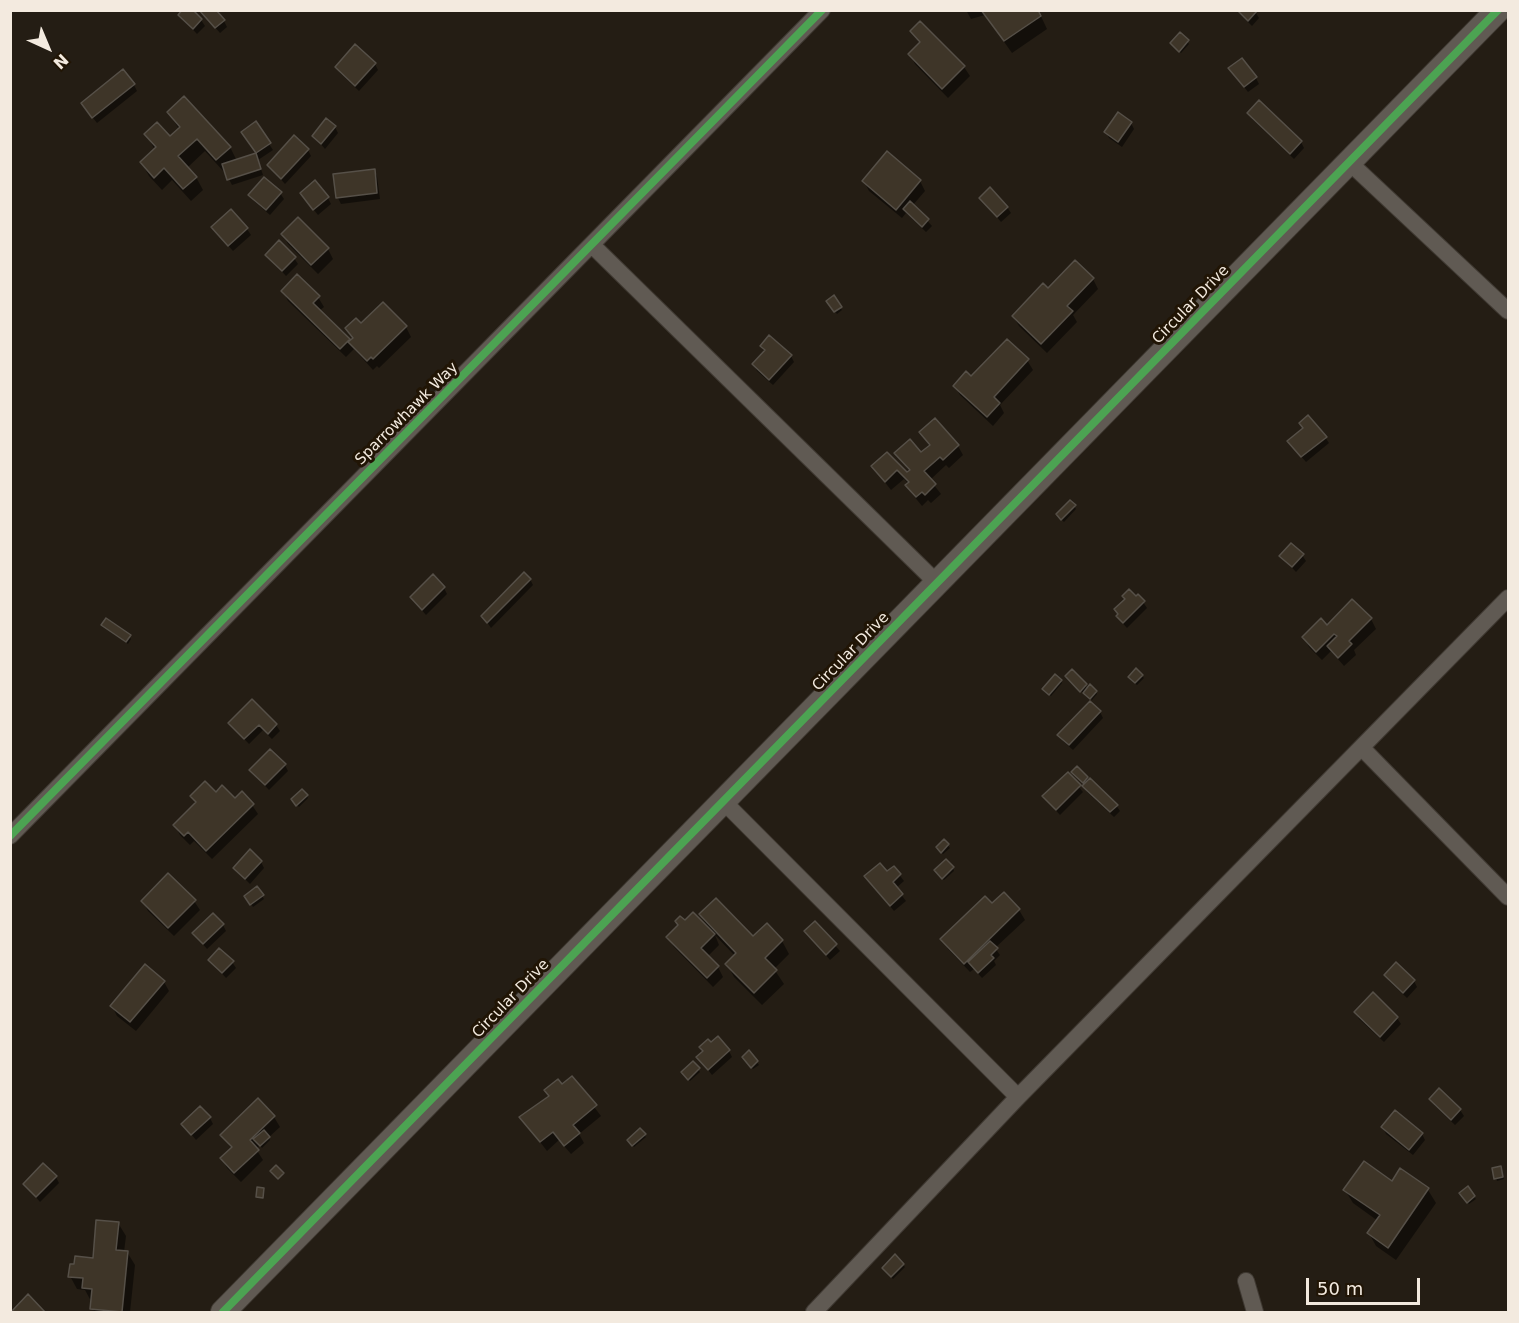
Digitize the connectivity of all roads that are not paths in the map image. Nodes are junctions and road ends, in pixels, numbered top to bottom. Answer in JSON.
{"nodes":[{"id":1,"x":1498,"y":10,"type":"edge"},
{"id":2,"x":817,"y":12,"type":"edge"},
{"id":3,"x":1349,"y":162,"type":"junction"},
{"id":4,"x":592,"y":245,"type":"junction"},
{"id":5,"x":1509,"y":311,"type":"edge"},
{"id":6,"x":937,"y":582,"type":"junction"},
{"id":7,"x":1509,"y":598,"type":"edge"},
{"id":8,"x":1362,"y":748,"type":"junction"},
{"id":9,"x":724,"y":802,"type":"junction"},
{"id":10,"x":10,"y":836,"type":"edge"},
{"id":11,"x":1509,"y":897,"type":"edge"},
{"id":12,"x":1018,"y":1097,"type":"junction"},
{"id":13,"x":1246,"y":1281,"type":"dead end"},
{"id":14,"x":223,"y":1312,"type":"edge"},
{"id":15,"x":814,"y":1312,"type":"edge"},
{"id":16,"x":1255,"y":1312,"type":"edge"}],
"edges":[{"from":1,"to":3,"type":"street","name":"Circular Drive"},
{"from":2,"to":4,"type":"street","name":"Sparrowhawk Way"},
{"from":3,"to":5,"type":"street"},
{"from":3,"to":6,"type":"street","name":"Circular Drive"},
{"from":4,"to":6,"type":"street"},
{"from":4,"to":10,"type":"street","name":"Sparrowhawk Way"},
{"from":6,"to":9,"type":"street","name":"Circular Drive"},
{"from":7,"to":8,"type":"street"},
{"from":8,"to":11,"type":"street"},
{"from":8,"to":12,"type":"street"},
{"from":9,"to":12,"type":"street"},
{"from":9,"to":14,"type":"street","name":"Circular Drive"},
{"from":12,"to":15,"type":"street"},
{"from":13,"to":16,"type":"street"}]}
